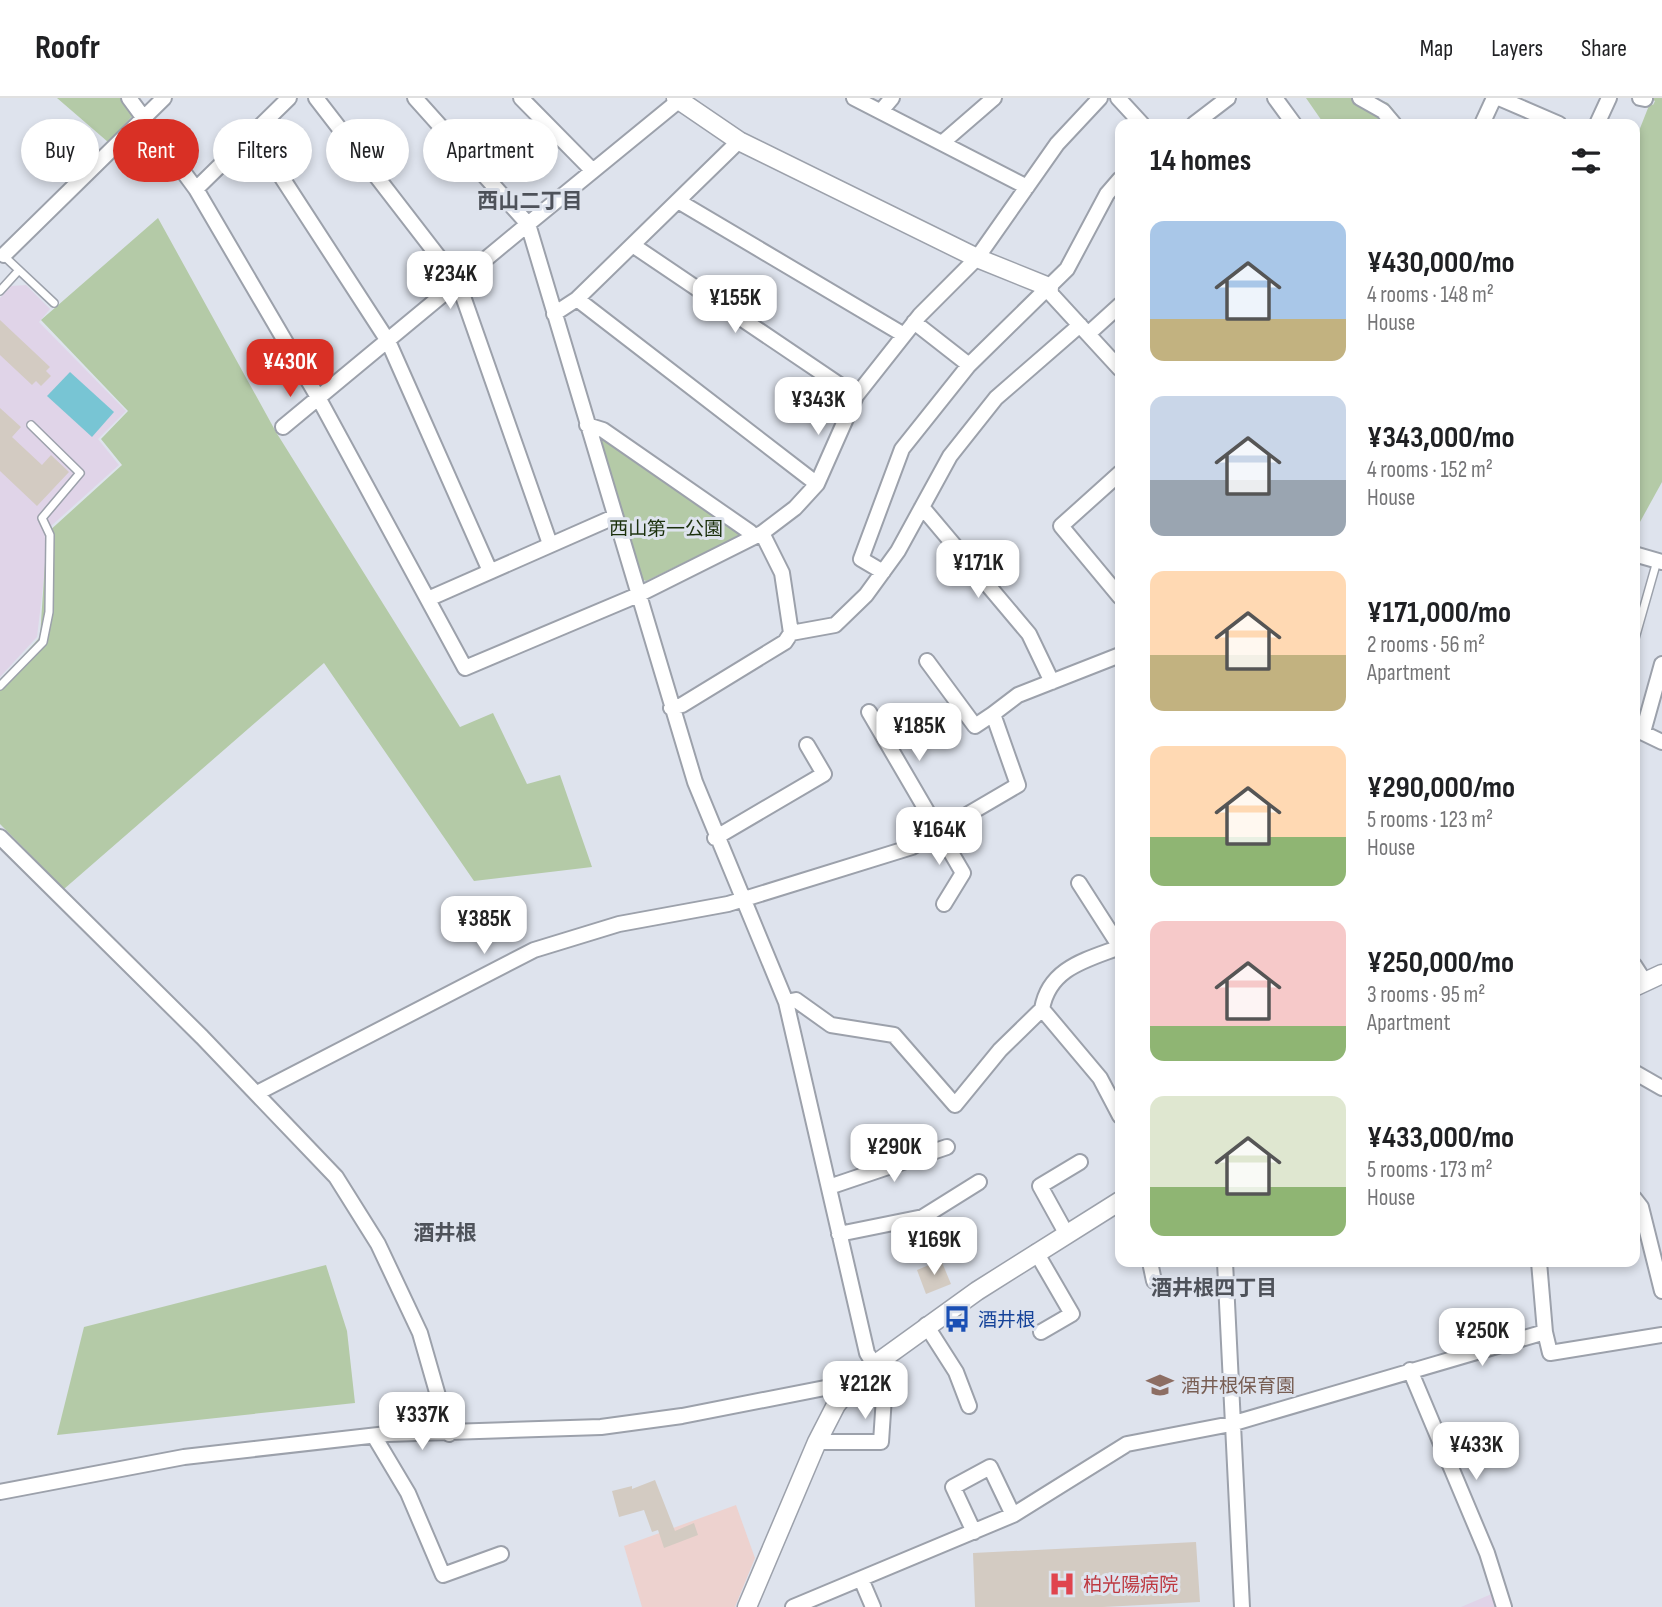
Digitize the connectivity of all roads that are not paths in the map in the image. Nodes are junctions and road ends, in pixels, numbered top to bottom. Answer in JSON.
{"nodes":[{"id":1,"x":130,"y":98,"type":"edge"},
{"id":2,"x":164,"y":98,"type":"edge"},
{"id":3,"x":289,"y":98,"type":"edge"},
{"id":4,"x":316,"y":98,"type":"edge"},
{"id":5,"x":415,"y":98,"type":"edge"},
{"id":6,"x":521,"y":98,"type":"edge"},
{"id":7,"x":854,"y":98,"type":"edge"},
{"id":8,"x":892,"y":98,"type":"edge"},
{"id":9,"x":994,"y":98,"type":"edge"},
{"id":10,"x":1100,"y":98,"type":"edge"},
{"id":11,"x":1118,"y":98,"type":"edge"},
{"id":12,"x":1228,"y":98,"type":"edge"},
{"id":13,"x":1275,"y":98,"type":"edge"},
{"id":14,"x":1360,"y":98,"type":"edge"},
{"id":15,"x":1494,"y":98,"type":"edge"},
{"id":16,"x":1499,"y":98,"type":"edge"},
{"id":17,"x":1609,"y":98,"type":"edge"},
{"id":18,"x":679,"y":99,"type":"edge"},
{"id":19,"x":881,"y":111,"type":"junction"},
{"id":20,"x":145,"y":116,"type":"junction"},
{"id":21,"x":267,"y":119,"type":"edge"},
{"id":22,"x":1137,"y":119,"type":"edge"},
{"id":23,"x":1201,"y":119,"type":"edge"},
{"id":24,"x":1290,"y":119,"type":"edge"},
{"id":25,"x":1390,"y":119,"type":"edge"},
{"id":26,"x":1484,"y":119,"type":"edge"},
{"id":27,"x":1547,"y":119,"type":"edge"},
{"id":28,"x":1599,"y":119,"type":"edge"},
{"id":29,"x":739,"y":141,"type":"junction"},
{"id":30,"x":943,"y":143,"type":"junction"},
{"id":31,"x":591,"y":169,"type":"junction"},
{"id":32,"x":213,"y":172,"type":"edge"},
{"id":33,"x":285,"y":182,"type":"edge"},
{"id":34,"x":1115,"y":185,"type":"edge"},
{"id":35,"x":1027,"y":187,"type":"junction"},
{"id":36,"x":196,"y":189,"type":"junction"},
{"id":37,"x":678,"y":201,"type":"junction"},
{"id":38,"x":528,"y":224,"type":"junction"},
{"id":39,"x":634,"y":246,"type":"junction"},
{"id":40,"x":4,"y":255,"type":"joint"},
{"id":41,"x":977,"y":258,"type":"junction"},
{"id":42,"x":19,"y":270,"type":"junction"},
{"id":43,"x":458,"y":282,"type":"junction"},
{"id":44,"x":1049,"y":287,"type":"junction"},
{"id":45,"x":0,"y":290,"type":"edge"},
{"id":46,"x":577,"y":299,"type":"junction"},
{"id":47,"x":54,"y":303,"type":"dead end"},
{"id":48,"x":1115,"y":308,"type":"edge"},
{"id":49,"x":554,"y":314,"type":"junction"},
{"id":50,"x":914,"y":322,"type":"junction"},
{"id":51,"x":1084,"y":330,"type":"junction"},
{"id":52,"x":904,"y":335,"type":"junction"},
{"id":53,"x":388,"y":341,"type":"junction"},
{"id":54,"x":1115,"y":364,"type":"edge"},
{"id":55,"x":969,"y":365,"type":"junction"},
{"id":56,"x":856,"y":396,"type":"junction"},
{"id":57,"x":319,"y":399,"type":"junction"},
{"id":58,"x":31,"y":425,"type":"dead end"},
{"id":59,"x":587,"y":425,"type":"junction"},
{"id":60,"x":283,"y":427,"type":"dead end"},
{"id":61,"x":1115,"y":477,"type":"edge"},
{"id":62,"x":817,"y":484,"type":"junction"},
{"id":63,"x":922,"y":507,"type":"junction"},
{"id":64,"x":614,"y":517,"type":"junction"},
{"id":65,"x":757,"y":535,"type":"junction"},
{"id":66,"x":550,"y":544,"type":"junction"},
{"id":67,"x":1640,"y":556,"type":"edge"},
{"id":68,"x":1659,"y":561,"type":"edge"},
{"id":69,"x":490,"y":571,"type":"junction"},
{"id":70,"x":883,"y":572,"type":"junction"},
{"id":71,"x":1115,"y":591,"type":"edge"},
{"id":72,"x":638,"y":595,"type":"junction"},
{"id":73,"x":428,"y":600,"type":"junction"},
{"id":74,"x":1640,"y":623,"type":"edge"},
{"id":75,"x":791,"y":633,"type":"junction"},
{"id":76,"x":1115,"y":657,"type":"edge"},
{"id":77,"x":927,"y":661,"type":"dead end"},
{"id":78,"x":1662,"y":664,"type":"edge"},
{"id":79,"x":1052,"y":681,"type":"junction"},
{"id":80,"x":0,"y":686,"type":"edge"},
{"id":81,"x":671,"y":708,"type":"junction"},
{"id":82,"x":869,"y":712,"type":"dead end"},
{"id":83,"x":993,"y":714,"type":"junction"},
{"id":84,"x":1640,"y":727,"type":"edge"},
{"id":85,"x":1640,"y":731,"type":"edge"},
{"id":86,"x":1662,"y":742,"type":"edge"},
{"id":87,"x":807,"y":745,"type":"dead end"},
{"id":88,"x":939,"y":831,"type":"junction"},
{"id":89,"x":0,"y":837,"type":"edge"},
{"id":90,"x":715,"y":838,"type":"junction"},
{"id":91,"x":1079,"y":883,"type":"dead end"},
{"id":92,"x":741,"y":900,"type":"junction"},
{"id":93,"x":944,"y":904,"type":"dead end"},
{"id":94,"x":1115,"y":939,"type":"edge"},
{"id":95,"x":1115,"y":949,"type":"edge"},
{"id":96,"x":1662,"y":974,"type":"edge"},
{"id":97,"x":1640,"y":985,"type":"edge"},
{"id":98,"x":786,"y":1002,"type":"junction"},
{"id":99,"x":1042,"y":1009,"type":"junction"},
{"id":100,"x":1640,"y":1075,"type":"edge"},
{"id":101,"x":1662,"y":1088,"type":"edge"},
{"id":102,"x":257,"y":1093,"type":"junction"},
{"id":103,"x":1115,"y":1107,"type":"edge"},
{"id":104,"x":947,"y":1147,"type":"dead end"},
{"id":105,"x":1080,"y":1162,"type":"dead end"},
{"id":106,"x":979,"y":1182,"type":"dead end"},
{"id":107,"x":828,"y":1187,"type":"junction"},
{"id":108,"x":1115,"y":1203,"type":"edge"},
{"id":109,"x":1640,"y":1206,"type":"edge"},
{"id":110,"x":1066,"y":1233,"type":"junction"},
{"id":111,"x":839,"y":1234,"type":"junction"},
{"id":112,"x":1036,"y":1252,"type":"junction"},
{"id":113,"x":1151,"y":1267,"type":"edge"},
{"id":114,"x":1225,"y":1267,"type":"edge"},
{"id":115,"x":1539,"y":1267,"type":"edge"},
{"id":116,"x":1154,"y":1281,"type":"dead end"},
{"id":117,"x":1662,"y":1291,"type":"edge"},
{"id":118,"x":926,"y":1325,"type":"junction"},
{"id":119,"x":1041,"y":1332,"type":"dead end"},
{"id":120,"x":1545,"y":1332,"type":"junction"},
{"id":121,"x":1662,"y":1335,"type":"edge"},
{"id":122,"x":874,"y":1363,"type":"junction"},
{"id":123,"x":1410,"y":1370,"type":"junction"},
{"id":124,"x":846,"y":1392,"type":"junction"},
{"id":125,"x":969,"y":1406,"type":"dead end"},
{"id":126,"x":1231,"y":1424,"type":"junction"},
{"id":127,"x":449,"y":1434,"type":"junction"},
{"id":128,"x":374,"y":1436,"type":"junction"},
{"id":129,"x":817,"y":1442,"type":"junction"},
{"id":130,"x":1,"y":1489,"type":"edge"},
{"id":131,"x":1013,"y":1515,"type":"junction"},
{"id":132,"x":974,"y":1531,"type":"junction"},
{"id":133,"x":501,"y":1554,"type":"dead end"},
{"id":134,"x":861,"y":1579,"type":"junction"},
{"id":135,"x":747,"y":1607,"type":"edge"},
{"id":136,"x":793,"y":1607,"type":"edge"},
{"id":137,"x":873,"y":1607,"type":"edge"},
{"id":138,"x":1242,"y":1607,"type":"edge"},
{"id":139,"x":1503,"y":1607,"type":"edge"}],
"edges":[{"from":1,"to":20,"type":"street"},
{"from":2,"to":20,"type":"street"},
{"from":3,"to":21,"type":"street"},
{"from":4,"to":43,"type":"street"},
{"from":5,"to":38,"type":"street"},
{"from":6,"to":31,"type":"street"},
{"from":7,"to":19,"type":"street"},
{"from":8,"to":19,"type":"street"},
{"from":9,"to":30,"type":"street"},
{"from":10,"to":35,"type":"street"},
{"from":11,"to":22,"type":"street"},
{"from":12,"to":23,"type":"street"},
{"from":13,"to":24,"type":"street"},
{"from":14,"to":25,"type":"street"},
{"from":15,"to":26,"type":"street"},
{"from":16,"to":27,"type":"street"},
{"from":17,"to":28,"type":"street"},
{"from":18,"to":29,"type":"street"},
{"from":18,"to":31,"type":"street"},
{"from":19,"to":30,"type":"street"},
{"from":20,"to":36,"type":"street"},
{"from":20,"to":40,"type":"street"},
{"from":29,"to":37,"type":"street"},
{"from":29,"to":41,"type":"street"},
{"from":30,"to":35,"type":"street"},
{"from":31,"to":38,"type":"street"},
{"from":32,"to":36,"type":"street"},
{"from":33,"to":53,"type":"street"},
{"from":34,"to":44,"type":"street"},
{"from":35,"to":41,"type":"street"},
{"from":36,"to":57,"type":"street"},
{"from":37,"to":39,"type":"street"},
{"from":37,"to":52,"type":"street"},
{"from":38,"to":43,"type":"street"},
{"from":38,"to":49,"type":"street"},
{"from":39,"to":46,"type":"street"},
{"from":39,"to":56,"type":"street"},
{"from":40,"to":42,"type":"lane"},
{"from":41,"to":44,"type":"street"},
{"from":41,"to":50,"type":"street"},
{"from":42,"to":45,"type":"lane"},
{"from":42,"to":47,"type":"lane"},
{"from":43,"to":53,"type":"street"},
{"from":43,"to":66,"type":"street"},
{"from":44,"to":51,"type":"street"},
{"from":44,"to":55,"type":"street"},
{"from":46,"to":49,"type":"street"},
{"from":46,"to":62,"type":"street"},
{"from":48,"to":51,"type":"street"},
{"from":49,"to":59,"type":"street"},
{"from":50,"to":52,"type":"street"},
{"from":50,"to":55,"type":"street"},
{"from":51,"to":54,"type":"street"},
{"from":51,"to":63,"type":"street"},
{"from":52,"to":56,"type":"street"},
{"from":53,"to":57,"type":"street"},
{"from":53,"to":69,"type":"street"},
{"from":55,"to":70,"type":"street"},
{"from":56,"to":62,"type":"street"},
{"from":57,"to":60,"type":"street"},
{"from":57,"to":73,"type":"street"},
{"from":58,"to":80,"type":"lane"},
{"from":59,"to":64,"type":"street"},
{"from":59,"to":65,"type":"street"},
{"from":61,"to":71,"type":"street"},
{"from":62,"to":65,"type":"street"},
{"from":63,"to":70,"type":"street"},
{"from":63,"to":79,"type":"street"},
{"from":64,"to":66,"type":"street"},
{"from":64,"to":72,"type":"street"},
{"from":65,"to":72,"type":"street"},
{"from":65,"to":75,"type":"street"},
{"from":66,"to":69,"type":"street"},
{"from":67,"to":68,"type":"street"},
{"from":68,"to":74,"type":"lane"},
{"from":69,"to":73,"type":"street"},
{"from":70,"to":75,"type":"street"},
{"from":72,"to":73,"type":"street"},
{"from":72,"to":81,"type":"street"},
{"from":75,"to":81,"type":"street"},
{"from":76,"to":79,"type":"street"},
{"from":77,"to":83,"type":"street"},
{"from":78,"to":84,"type":"street"},
{"from":79,"to":83,"type":"street"},
{"from":81,"to":90,"type":"street"},
{"from":82,"to":88,"type":"street"},
{"from":83,"to":88,"type":"street"},
{"from":85,"to":86,"type":"street"},
{"from":87,"to":90,"type":"street"},
{"from":88,"to":92,"type":"street"},
{"from":88,"to":93,"type":"street"},
{"from":89,"to":102,"type":"street"},
{"from":90,"to":92,"type":"street"},
{"from":91,"to":94,"type":"street"},
{"from":92,"to":98,"type":"street"},
{"from":92,"to":102,"type":"street"},
{"from":95,"to":99,"type":"street"},
{"from":96,"to":97,"type":"street"},
{"from":98,"to":99,"type":"street"},
{"from":98,"to":107,"type":"street"},
{"from":99,"to":103,"type":"street"},
{"from":100,"to":101,"type":"street"},
{"from":102,"to":127,"type":"street"},
{"from":104,"to":107,"type":"street"},
{"from":105,"to":110,"type":"street"},
{"from":106,"to":111,"type":"street"},
{"from":107,"to":111,"type":"street"},
{"from":108,"to":110,"type":"street"},
{"from":109,"to":117,"type":"street"},
{"from":110,"to":112,"type":"street"},
{"from":111,"to":122,"type":"street"},
{"from":112,"to":118,"type":"street"},
{"from":112,"to":119,"type":"street"},
{"from":113,"to":116,"type":"street"},
{"from":114,"to":126,"type":"street"},
{"from":115,"to":120,"type":"street"},
{"from":118,"to":122,"type":"street"},
{"from":118,"to":125,"type":"street"},
{"from":120,"to":121,"type":"street"},
{"from":120,"to":123,"type":"street"},
{"from":122,"to":124,"type":"street"},
{"from":122,"to":129,"type":"street"},
{"from":123,"to":126,"type":"street"},
{"from":123,"to":139,"type":"street"},
{"from":124,"to":127,"type":"street"},
{"from":124,"to":129,"type":"street"},
{"from":126,"to":131,"type":"street"},
{"from":126,"to":138,"type":"street"},
{"from":127,"to":128,"type":"street"},
{"from":128,"to":130,"type":"street"},
{"from":128,"to":133,"type":"street"},
{"from":129,"to":135,"type":"street"},
{"from":131,"to":132,"type":"street"},
{"from":131,"to":132,"type":"street"},
{"from":132,"to":134,"type":"street"},
{"from":134,"to":136,"type":"street"},
{"from":134,"to":137,"type":"street"}]}
